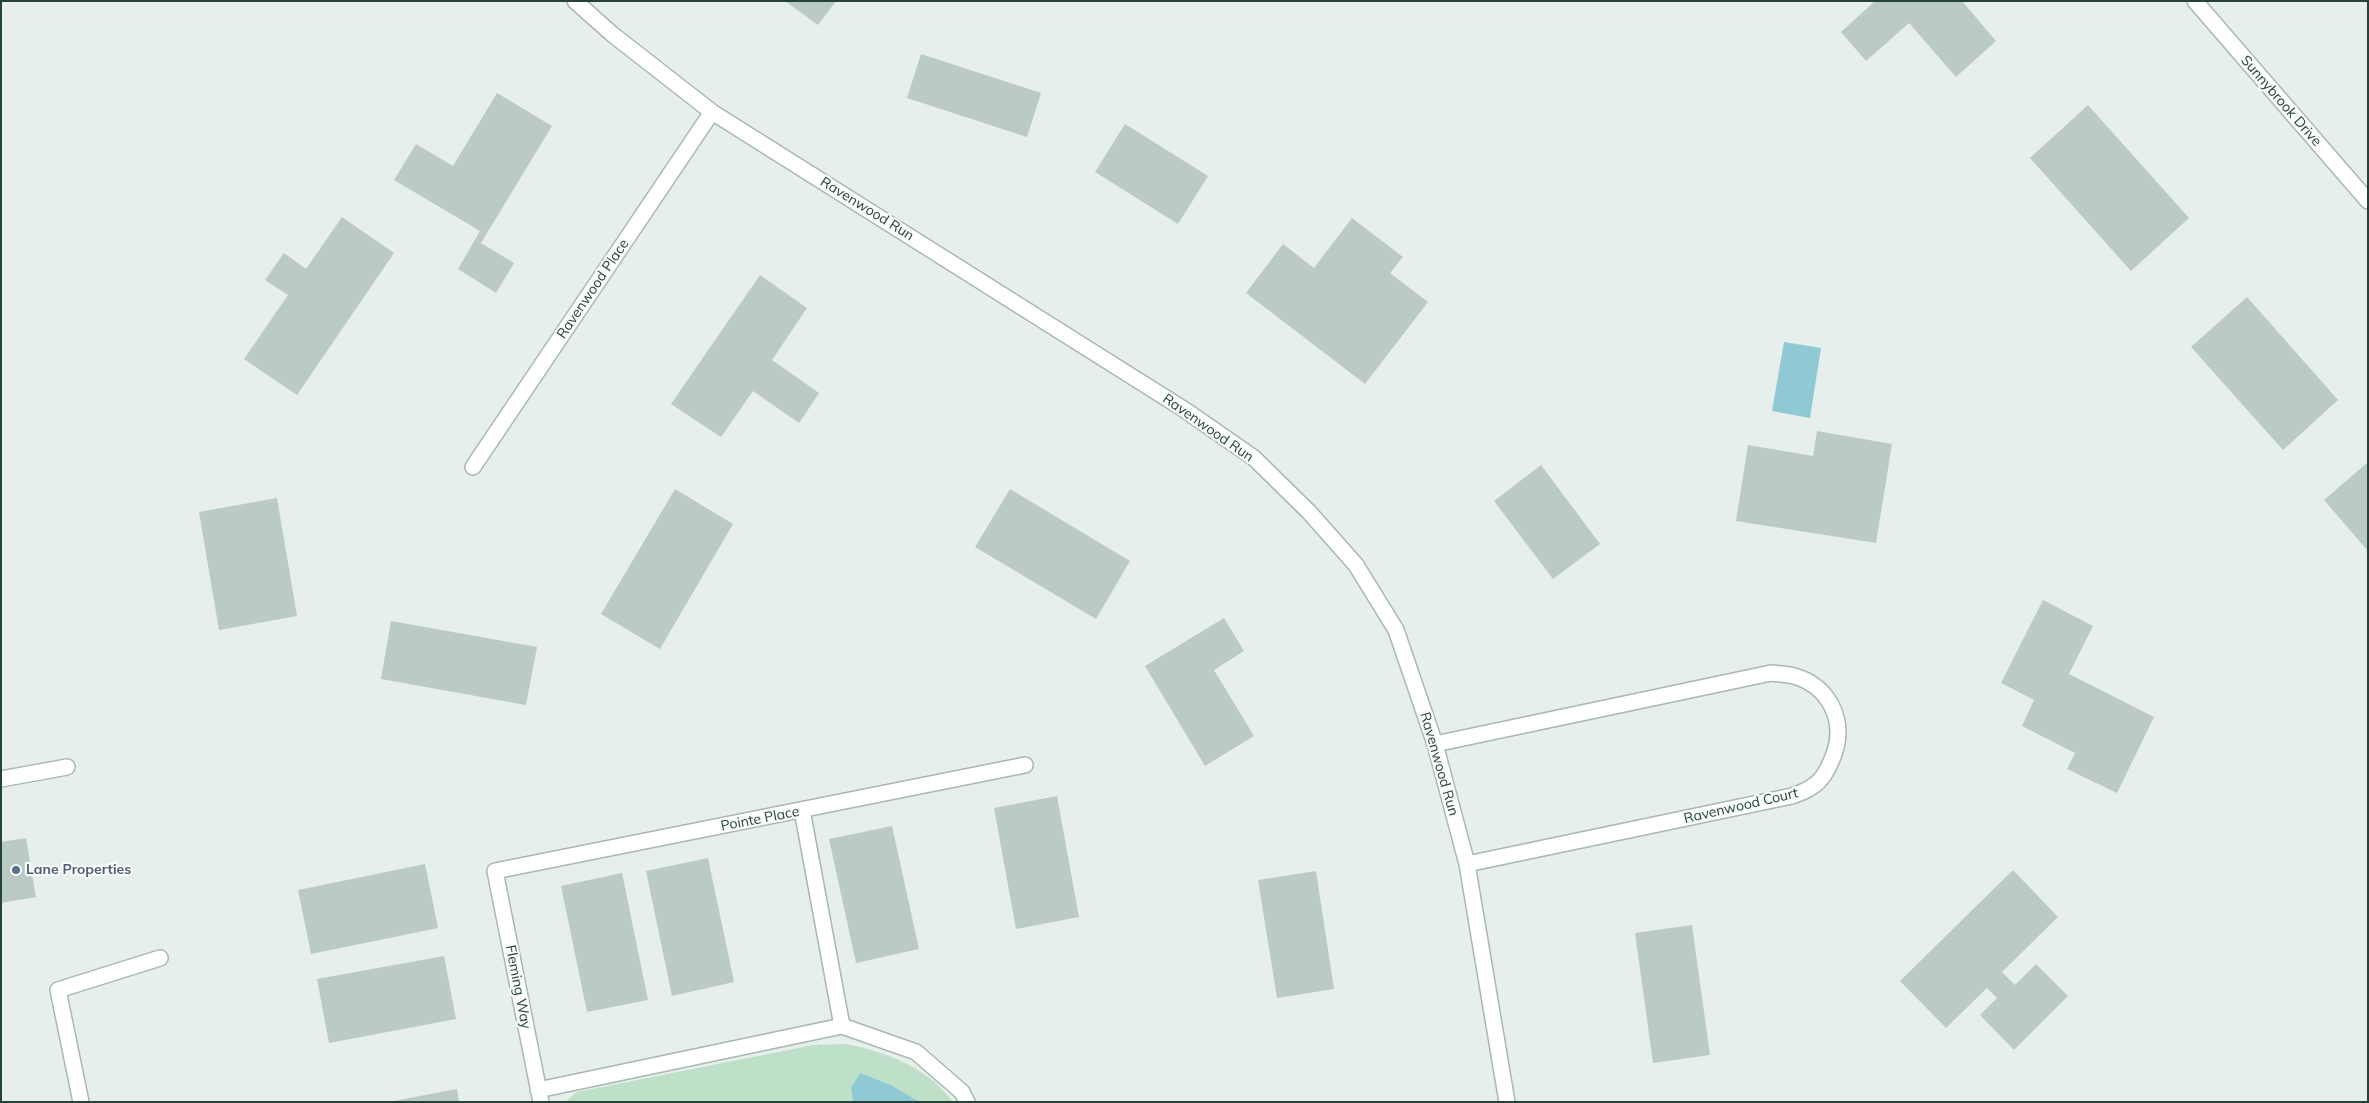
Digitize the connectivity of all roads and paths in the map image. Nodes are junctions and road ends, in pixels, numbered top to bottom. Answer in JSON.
{"nodes":[{"id":1,"x":575,"y":1,"type":"edge"},
{"id":2,"x":2195,"y":1,"type":"edge"},
{"id":3,"x":712,"y":112,"type":"junction"},
{"id":4,"x":2368,"y":201,"type":"edge"},
{"id":5,"x":474,"y":467,"type":"dead end"},
{"id":6,"x":1435,"y":744,"type":"junction"},
{"id":7,"x":1025,"y":765,"type":"dead end"},
{"id":8,"x":67,"y":767,"type":"dead end"},
{"id":9,"x":1,"y":779,"type":"edge"},
{"id":10,"x":802,"y":810,"type":"junction"},
{"id":11,"x":1467,"y":864,"type":"junction"},
{"id":12,"x":495,"y":872,"type":"joint"},
{"id":13,"x":160,"y":958,"type":"dead end"},
{"id":14,"x":842,"y":1026,"type":"junction"},
{"id":15,"x":539,"y":1096,"type":"edge"},
{"id":16,"x":81,"y":1102,"type":"edge"},
{"id":17,"x":967,"y":1102,"type":"edge"},
{"id":18,"x":1507,"y":1102,"type":"edge"}],
"edges":[{"from":1,"to":3,"type":"street","name":"Ravenwood Run"},
{"from":2,"to":4,"type":"street","name":"Sunnybrook Drive"},
{"from":3,"to":5,"type":"street","name":"Ravenwood Place"},
{"from":3,"to":6,"type":"street","name":"Ravenwood Run"},
{"from":6,"to":11,"type":"street","name":"Ravenwood Run"},
{"from":6,"to":11,"type":"street","name":"Ravenwood Court"},
{"from":7,"to":10,"type":"street","name":"Pointe Place"},
{"from":8,"to":9,"type":"street"},
{"from":10,"to":12,"type":"street","name":"Pointe Place"},
{"from":10,"to":14,"type":"street"},
{"from":11,"to":18,"type":"street","name":"Ravenwood Run"},
{"from":12,"to":15,"type":"street","name":"Fleming Way"},
{"from":13,"to":16,"type":"street"},
{"from":14,"to":15,"type":"street"},
{"from":14,"to":17,"type":"street"}]}
